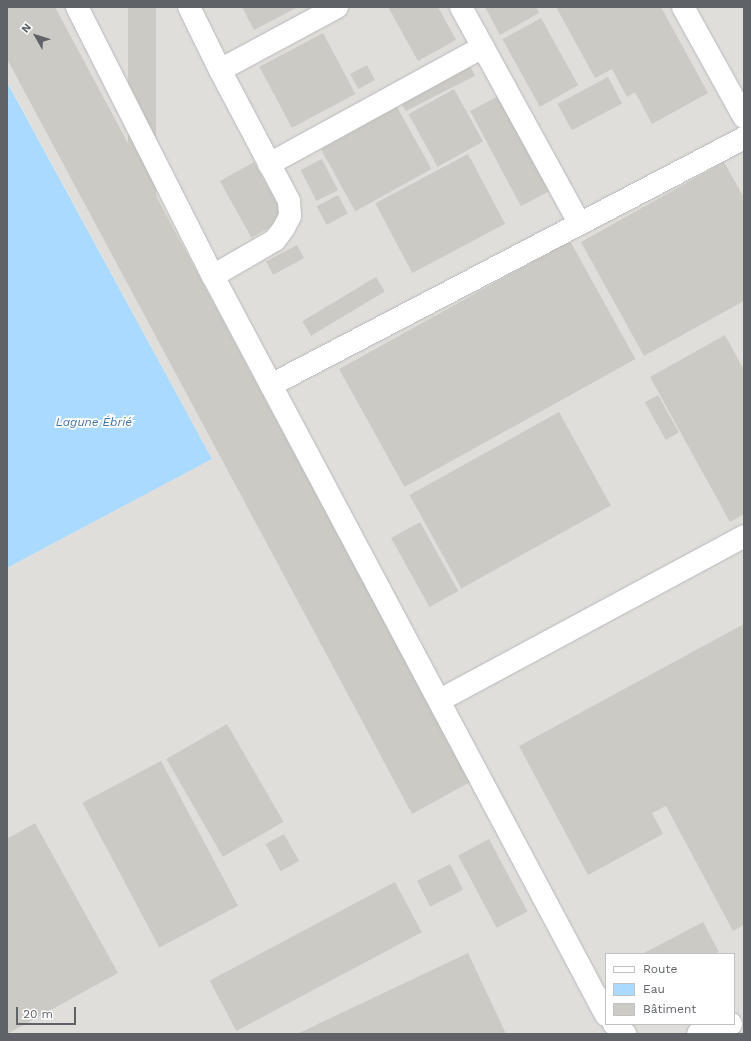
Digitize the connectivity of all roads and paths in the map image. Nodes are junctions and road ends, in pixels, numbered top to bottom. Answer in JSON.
{"nodes":[{"id":1,"x":77,"y":7,"type":"edge"},
{"id":2,"x":189,"y":7,"type":"edge"},
{"id":3,"x":337,"y":7,"type":"edge"},
{"id":4,"x":461,"y":7,"type":"edge"},
{"id":5,"x":683,"y":7,"type":"edge"},
{"id":6,"x":483,"y":48,"type":"junction"},
{"id":7,"x":220,"y":70,"type":"junction"},
{"id":8,"x":743,"y":113,"type":"edge"},
{"id":9,"x":744,"y":138,"type":"edge"},
{"id":10,"x":269,"y":164,"type":"junction"},
{"id":11,"x":580,"y":224,"type":"junction"},
{"id":12,"x":212,"y":276,"type":"junction"},
{"id":13,"x":271,"y":385,"type":"junction"},
{"id":14,"x":744,"y":536,"type":"edge"},
{"id":15,"x":440,"y":700,"type":"junction"},
{"id":16,"x":605,"y":1013,"type":"edge"},
{"id":17,"x":744,"y":1017,"type":"edge"},
{"id":18,"x":735,"y":1022,"type":"edge"},
{"id":19,"x":615,"y":1025,"type":"edge"},
{"id":20,"x":729,"y":1025,"type":"edge"},
{"id":21,"x":625,"y":1034,"type":"edge"},
{"id":22,"x":698,"y":1034,"type":"edge"}],
"edges":[{"from":1,"to":12,"type":"street"},
{"from":2,"to":7,"type":"street"},
{"from":3,"to":7,"type":"street"},
{"from":4,"to":6,"type":"street"},
{"from":5,"to":8,"type":"street"},
{"from":6,"to":10,"type":"street"},
{"from":6,"to":11,"type":"street"},
{"from":7,"to":10,"type":"street"},
{"from":9,"to":11,"type":"street"},
{"from":10,"to":12,"type":"street"},
{"from":11,"to":13,"type":"street"},
{"from":12,"to":13,"type":"street"},
{"from":13,"to":15,"type":"street"},
{"from":14,"to":15,"type":"street"},
{"from":15,"to":16,"type":"street"},
{"from":17,"to":18,"type":"street"},
{"from":19,"to":21,"type":"street"},
{"from":20,"to":22,"type":"street"}]}
